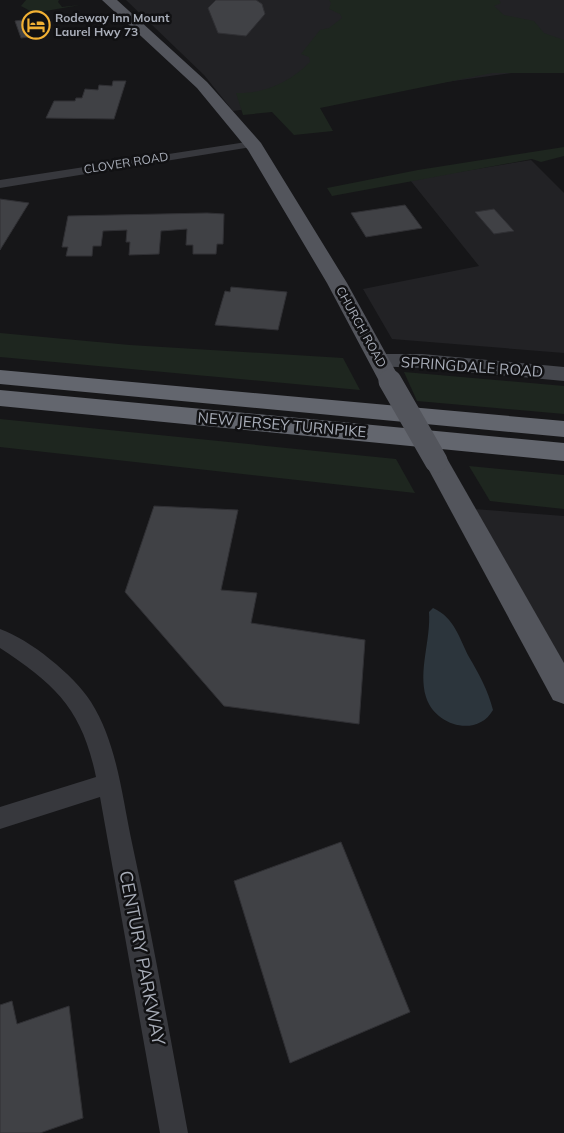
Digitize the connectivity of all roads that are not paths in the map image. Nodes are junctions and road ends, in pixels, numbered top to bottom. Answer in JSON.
{"nodes":[{"id":1,"x":109,"y":0,"type":"edge"},
{"id":2,"x":252,"y":144,"type":"junction"},
{"id":3,"x":0,"y":184,"type":"edge"},
{"id":4,"x":385,"y":371,"type":"junction"},
{"id":5,"x":564,"y":374,"type":"edge"},
{"id":6,"x":0,"y":377,"type":"edge"},
{"id":7,"x":0,"y":398,"type":"edge"},
{"id":8,"x":564,"y":429,"type":"edge"},
{"id":9,"x":564,"y":452,"type":"edge"},
{"id":10,"x":0,"y":637,"type":"edge"},
{"id":11,"x":564,"y":691,"type":"edge"},
{"id":12,"x":108,"y":784,"type":"junction"},
{"id":13,"x":0,"y":818,"type":"edge"},
{"id":14,"x":174,"y":1133,"type":"edge"}],
"edges":[{"from":1,"to":2,"type":"main road","name":"CHURCH ROAD"},
{"from":2,"to":3,"type":"street","name":"CLOVER ROAD"},
{"from":2,"to":4,"type":"main road","name":"CHURCH ROAD"},
{"from":4,"to":5,"type":"main road","name":"SPRINGDALE ROAD"},
{"from":4,"to":11,"type":"main road","name":"CHURCH ROAD","bridge":true},
{"from":6,"to":8,"type":"highway","name":"NEW JERSEY TURNPIKE"},
{"from":7,"to":9,"type":"highway","name":"NEW JERSEY TURNPIKE"},
{"from":10,"to":12,"type":"street","name":"CENTURY PARKWAY"},
{"from":12,"to":13,"type":"street"},
{"from":12,"to":14,"type":"street","name":"CENTURY PARKWAY"}]}
